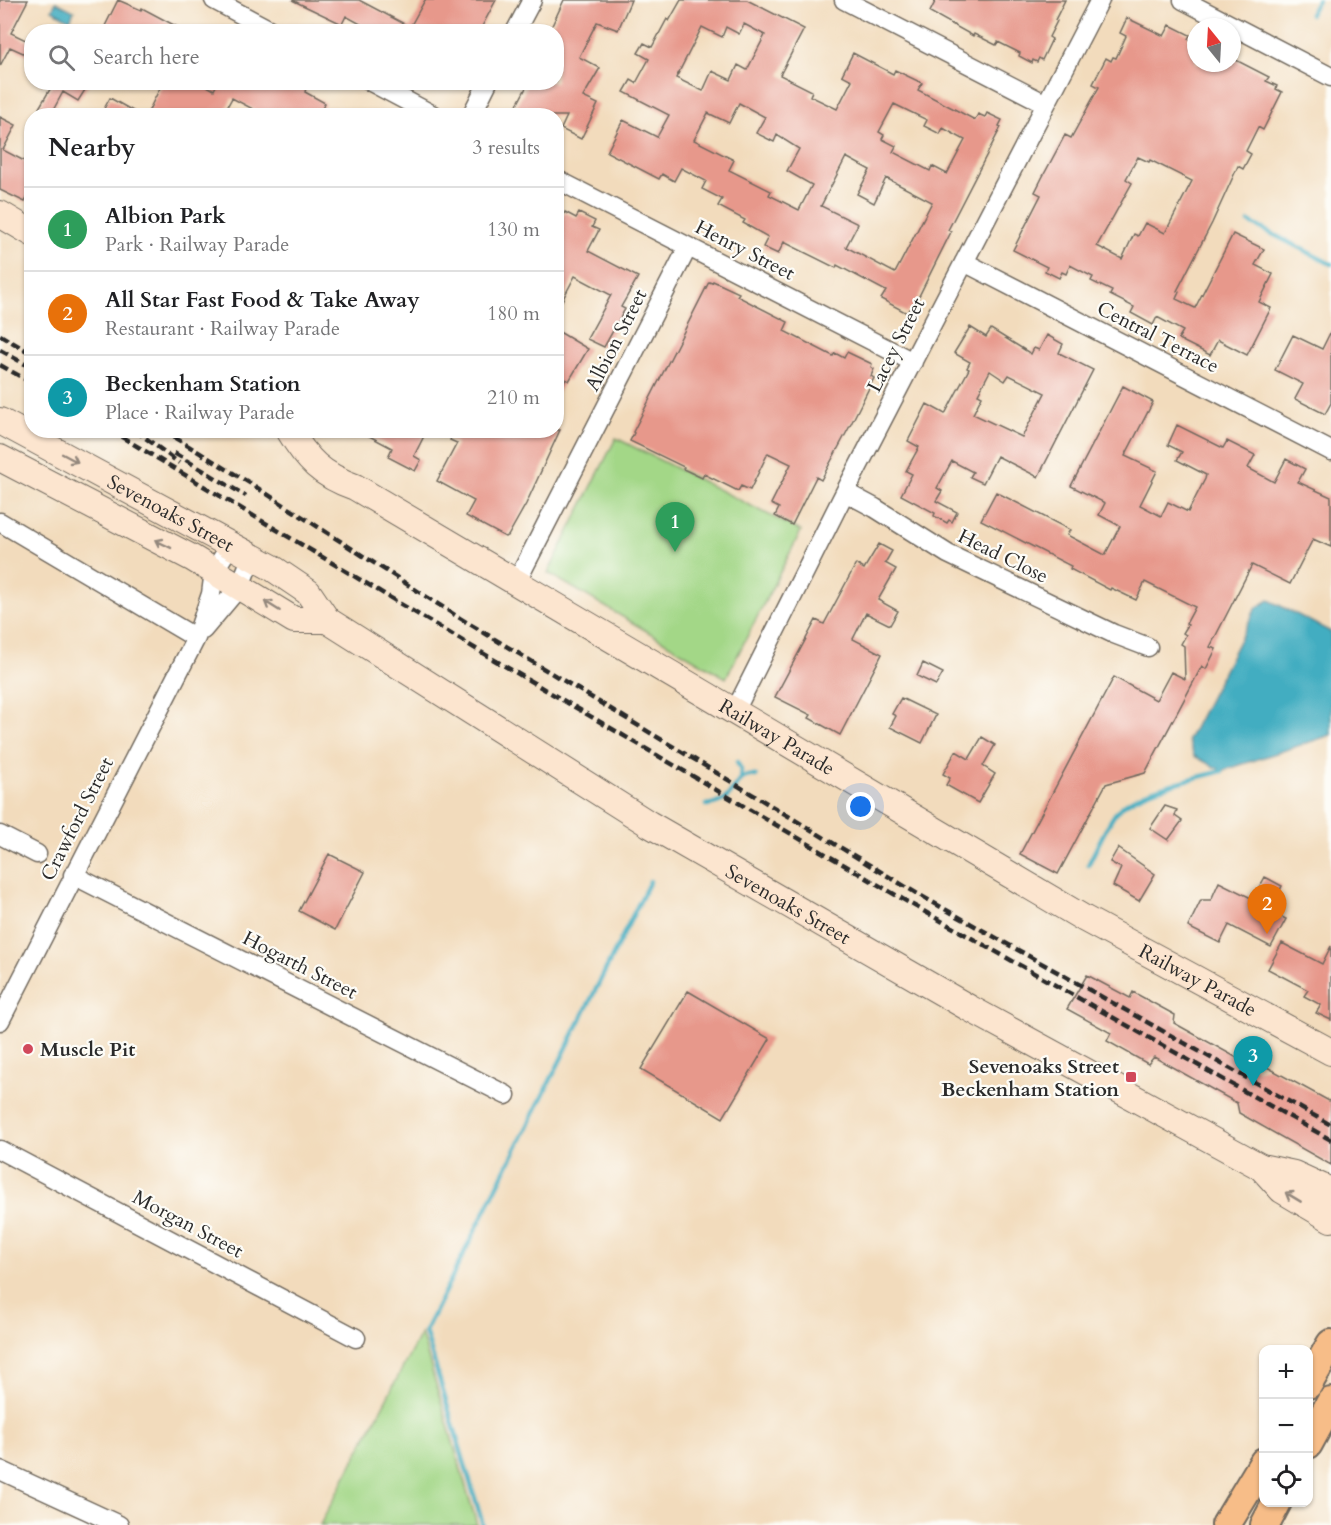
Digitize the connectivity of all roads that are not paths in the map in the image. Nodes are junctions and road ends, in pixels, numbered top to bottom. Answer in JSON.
{"nodes":[{"id":1,"x":214,"y":0,"type":"edge"},
{"id":2,"x":532,"y":0,"type":"edge"},
{"id":3,"x":843,"y":0,"type":"edge"},
{"id":4,"x":1100,"y":0,"type":"edge"},
{"id":5,"x":1183,"y":0,"type":"edge"},
{"id":6,"x":259,"y":24,"type":"edge"},
{"id":7,"x":519,"y":24,"type":"edge"},
{"id":8,"x":1331,"y":77,"type":"edge"},
{"id":9,"x":386,"y":90,"type":"edge"},
{"id":10,"x":484,"y":90,"type":"edge"},
{"id":11,"x":1046,"y":104,"type":"junction"},
{"id":12,"x":420,"y":108,"type":"edge"},
{"id":13,"x":475,"y":108,"type":"edge"},
{"id":14,"x":564,"y":182,"type":"edge"},
{"id":15,"x":0,"y":214,"type":"edge"},
{"id":16,"x":24,"y":228,"type":"edge"},
{"id":17,"x":688,"y":247,"type":"junction"},
{"id":18,"x":964,"y":262,"type":"junction"},
{"id":19,"x":913,"y":362,"type":"junction"},
{"id":20,"x":0,"y":420,"type":"edge"},
{"id":21,"x":24,"y":433,"type":"edge"},
{"id":22,"x":34,"y":438,"type":"edge"},
{"id":23,"x":303,"y":438,"type":"edge"},
{"id":24,"x":1331,"y":451,"type":"edge"},
{"id":25,"x":0,"y":458,"type":"edge"},
{"id":26,"x":845,"y":492,"type":"junction"},
{"id":27,"x":0,"y":522,"type":"edge"},
{"id":28,"x":242,"y":550,"type":"junction"},
{"id":29,"x":214,"y":571,"type":"junction"},
{"id":30,"x":517,"y":581,"type":"junction"},
{"id":31,"x":240,"y":586,"type":"junction"},
{"id":32,"x":327,"y":620,"type":"junction"},
{"id":33,"x":196,"y":638,"type":"junction"},
{"id":34,"x":1148,"y":647,"type":"dead end"},
{"id":35,"x":735,"y":711,"type":"junction"},
{"id":36,"x":0,"y":835,"type":"edge"},
{"id":37,"x":38,"y":854,"type":"dead end"},
{"id":38,"x":74,"y":875,"type":"junction"},
{"id":39,"x":0,"y":1021,"type":"edge"},
{"id":40,"x":1331,"y":1052,"type":"edge"},
{"id":41,"x":506,"y":1095,"type":"dead end"},
{"id":42,"x":0,"y":1150,"type":"edge"},
{"id":43,"x":1261,"y":1167,"type":"junction"},
{"id":44,"x":1331,"y":1191,"type":"edge"},
{"id":45,"x":1331,"y":1219,"type":"edge"},
{"id":46,"x":356,"y":1338,"type":"dead end"},
{"id":47,"x":1331,"y":1344,"type":"edge"},
{"id":48,"x":1313,"y":1375,"type":"edge"},
{"id":49,"x":1331,"y":1402,"type":"edge"},
{"id":50,"x":1313,"y":1435,"type":"edge"},
{"id":51,"x":1259,"y":1469,"type":"edge"},
{"id":52,"x":0,"y":1470,"type":"edge"},
{"id":53,"x":1275,"y":1507,"type":"edge"},
{"id":54,"x":119,"y":1525,"type":"edge"},
{"id":55,"x":1226,"y":1525,"type":"edge"},
{"id":56,"x":1265,"y":1525,"type":"edge"}],
"edges":[{"from":1,"to":6,"type":"street"},
{"from":2,"to":7,"type":"street"},
{"from":3,"to":11,"type":"street"},
{"from":4,"to":11,"type":"street","name":"Lacey Street"},
{"from":5,"to":8,"type":"street"},
{"from":9,"to":12,"type":"street"},
{"from":10,"to":13,"type":"street"},
{"from":11,"to":18,"type":"street","name":"Lacey Street"},
{"from":14,"to":17,"type":"street","name":"Henry Street"},
{"from":15,"to":16,"type":"main road"},
{"from":17,"to":19,"type":"street","name":"Henry Street"},
{"from":17,"to":30,"type":"street","name":"Albion Street"},
{"from":18,"to":19,"type":"street","name":"Lacey Street"},
{"from":18,"to":24,"type":"street","name":"Central Terrace"},
{"from":19,"to":26,"type":"street","name":"Lacey Street"},
{"from":20,"to":21,"type":"main road","name":"Sevenoaks Street","one_way":true},
{"from":22,"to":28,"type":"main road","name":"Sevenoaks Street","one_way":true},
{"from":23,"to":30,"type":"main road","name":"Railway Parade"},
{"from":29,"to":25,"type":"main road","name":"Sevenoaks Street","one_way":true},
{"from":26,"to":34,"type":"street","name":"Head Close"},
{"from":26,"to":35,"type":"street","name":"Lacey Street"},
{"from":27,"to":33,"type":"street"},
{"from":28,"to":29,"type":"street","name":"Crawford Street"},
{"from":28,"to":31,"type":"street","name":"Crawford Street"},
{"from":28,"to":32,"type":"main road","name":"Sevenoaks Street"},
{"from":29,"to":31,"type":"main road","name":"Sevenoaks Street"},
{"from":29,"to":33,"type":"street","name":"Crawford Street"},
{"from":30,"to":35,"type":"main road","name":"Railway Parade"},
{"from":32,"to":31,"type":"main road","name":"Sevenoaks Street","one_way":true},
{"from":31,"to":33,"type":"street","name":"Crawford Street"},
{"from":32,"to":43,"type":"main road","name":"Sevenoaks Street"},
{"from":33,"to":38,"type":"street","name":"Crawford Street"},
{"from":35,"to":40,"type":"main road","name":"Railway Parade"},
{"from":36,"to":37,"type":"street"},
{"from":38,"to":39,"type":"street","name":"Crawford Street"},
{"from":38,"to":41,"type":"street","name":"Hogarth Street"},
{"from":42,"to":46,"type":"street","name":"Morgan Street"},
{"from":43,"to":44,"type":"main road","name":"Sevenoaks Street"},
{"from":45,"to":43,"type":"main road","name":"Sevenoaks Street","one_way":true},
{"from":47,"to":48,"type":"main road"},
{"from":49,"to":50,"type":"main road"},
{"from":51,"to":55,"type":"main road"},
{"from":52,"to":54,"type":"street"},
{"from":53,"to":56,"type":"main road"}]}
